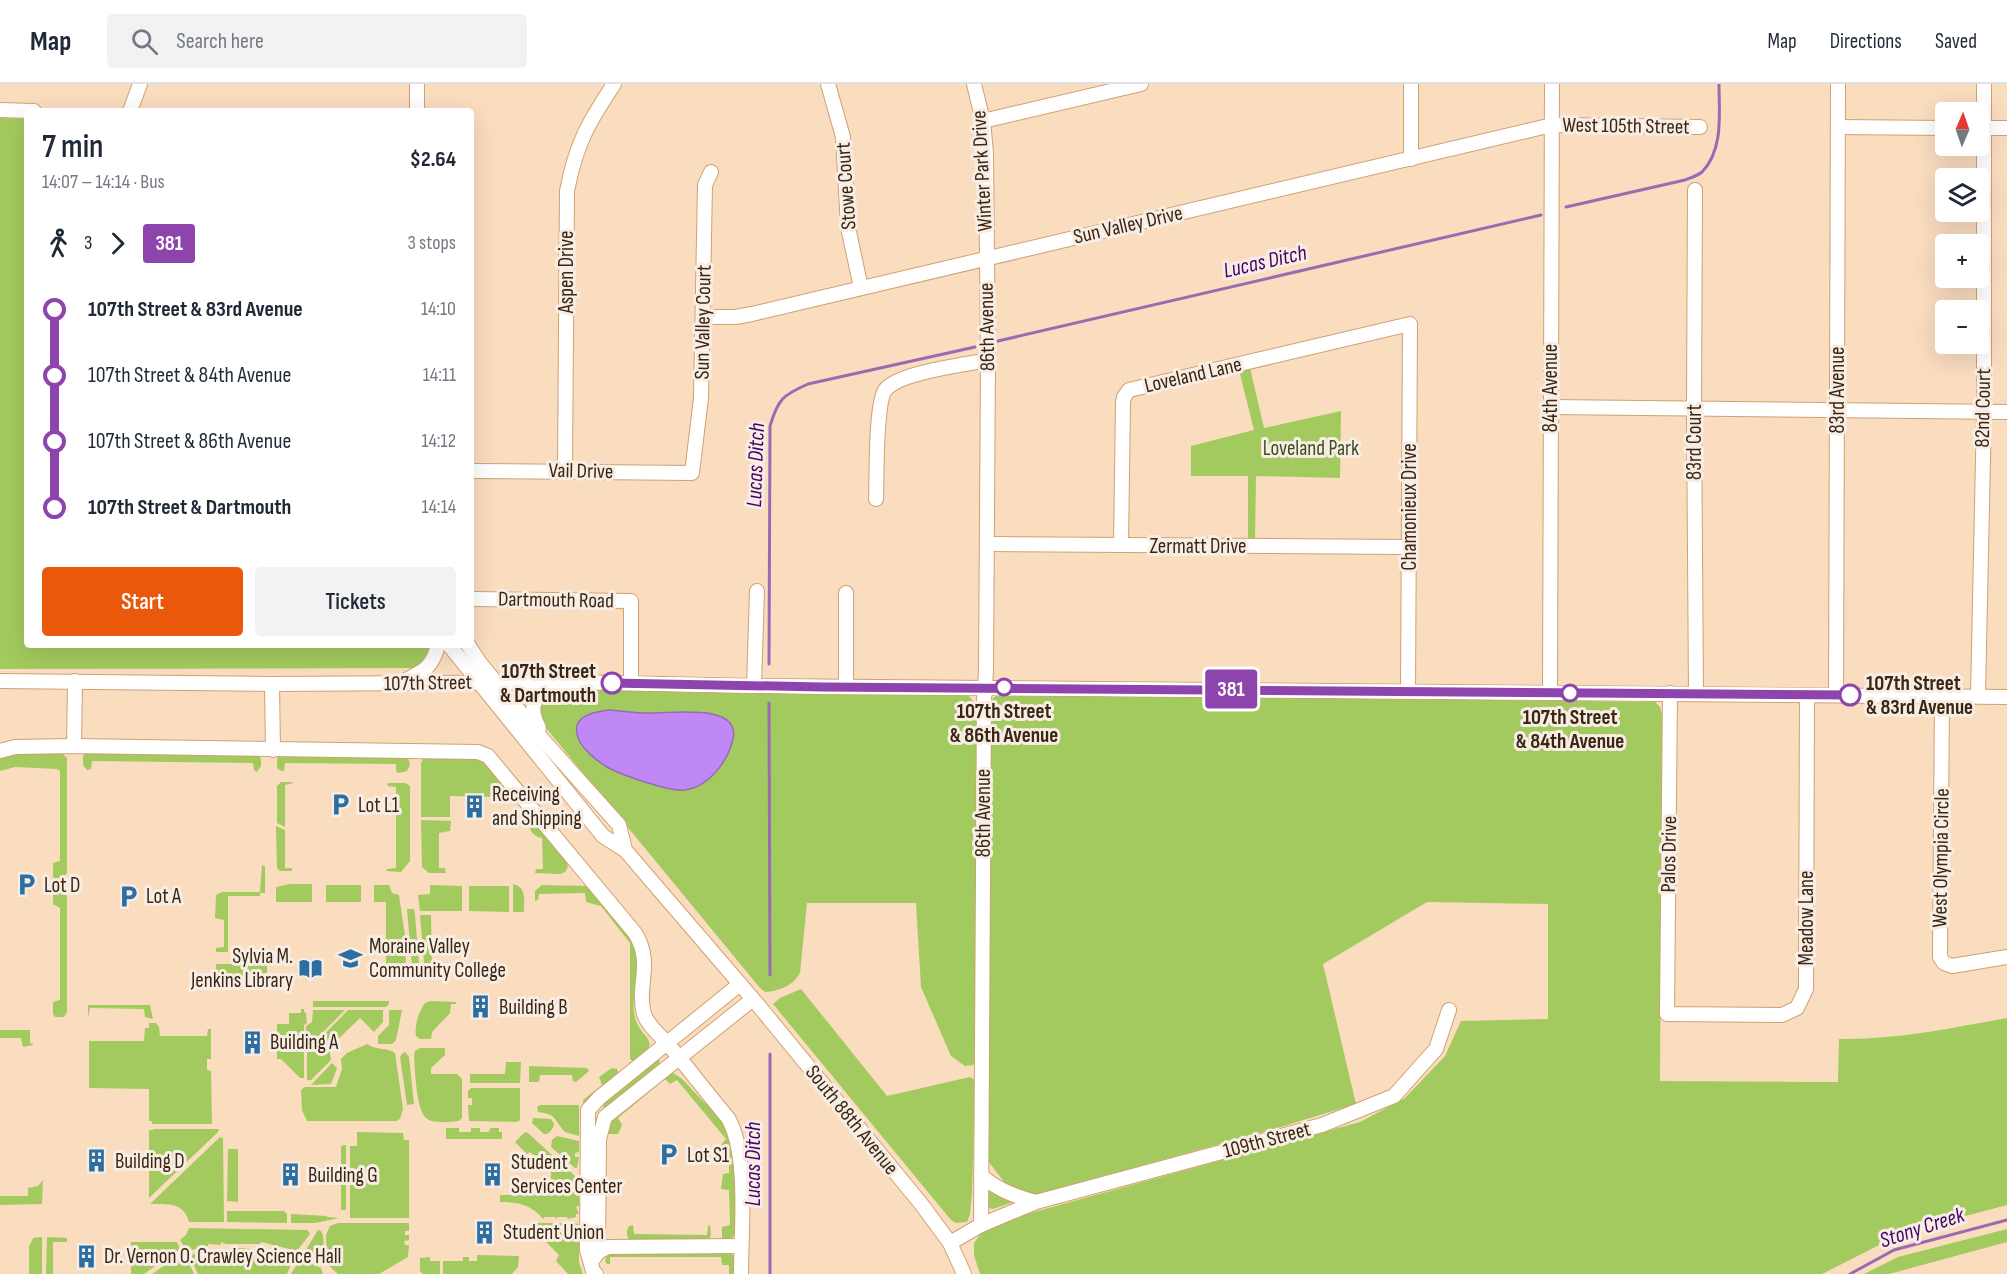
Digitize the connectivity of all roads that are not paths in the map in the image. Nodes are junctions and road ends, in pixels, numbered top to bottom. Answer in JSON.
{"nodes":[{"id":1,"x":140,"y":84,"type":"edge"},
{"id":2,"x":417,"y":84,"type":"edge"},
{"id":3,"x":614,"y":84,"type":"edge"},
{"id":4,"x":828,"y":84,"type":"edge"},
{"id":5,"x":974,"y":84,"type":"edge"},
{"id":6,"x":1141,"y":84,"type":"edge"},
{"id":7,"x":1411,"y":84,"type":"edge"},
{"id":8,"x":1552,"y":84,"type":"edge"},
{"id":9,"x":1838,"y":84,"type":"edge"},
{"id":10,"x":1984,"y":84,"type":"edge"},
{"id":11,"x":1119,"y":86,"type":"edge"},
{"id":12,"x":1983,"y":102,"type":"edge"},
{"id":13,"x":131,"y":108,"type":"edge"},
{"id":14,"x":417,"y":108,"type":"edge"},
{"id":15,"x":0,"y":110,"type":"edge"},
{"id":16,"x":24,"y":111,"type":"edge"},
{"id":17,"x":983,"y":121,"type":"junction"},
{"id":18,"x":1552,"y":124,"type":"junction"},
{"id":19,"x":1838,"y":127,"type":"junction"},
{"id":20,"x":1700,"y":128,"type":"dead end"},
{"id":21,"x":1935,"y":128,"type":"edge"},
{"id":22,"x":1989,"y":128,"type":"edge"},
{"id":23,"x":2007,"y":128,"type":"edge"},
{"id":24,"x":1981,"y":156,"type":"edge"},
{"id":25,"x":1411,"y":159,"type":"junction"},
{"id":26,"x":711,"y":172,"type":"dead end"},
{"id":27,"x":1695,"y":190,"type":"dead end"},
{"id":28,"x":986,"y":258,"type":"junction"},
{"id":29,"x":861,"y":288,"type":"junction"},
{"id":30,"x":704,"y":317,"type":"junction"},
{"id":31,"x":1410,"y":324,"type":"joint"},
{"id":32,"x":988,"y":360,"type":"junction"},
{"id":33,"x":1550,"y":408,"type":"junction"},
{"id":34,"x":1694,"y":409,"type":"junction"},
{"id":35,"x":1837,"y":410,"type":"junction"},
{"id":36,"x":1984,"y":412,"type":"junction"},
{"id":37,"x":2007,"y":412,"type":"edge"},
{"id":38,"x":474,"y":471,"type":"edge"},
{"id":39,"x":565,"y":471,"type":"junction"},
{"id":40,"x":692,"y":473,"type":"joint"},
{"id":41,"x":876,"y":499,"type":"dead end"},
{"id":42,"x":987,"y":544,"type":"junction"},
{"id":43,"x":1121,"y":545,"type":"junction"},
{"id":44,"x":1408,"y":547,"type":"junction"},
{"id":45,"x":757,"y":591,"type":"dead end"},
{"id":46,"x":846,"y":593,"type":"dead end"},
{"id":47,"x":474,"y":599,"type":"edge"},
{"id":48,"x":437,"y":648,"type":"edge"},
{"id":49,"x":451,"y":648,"type":"edge"},
{"id":50,"x":470,"y":648,"type":"edge"},
{"id":51,"x":0,"y":681,"type":"edge"},
{"id":52,"x":75,"y":681,"type":"junction"},
{"id":53,"x":479,"y":682,"type":"junction"},
{"id":54,"x":495,"y":682,"type":"junction"},
{"id":55,"x":570,"y":682,"type":"junction"},
{"id":56,"x":631,"y":683,"type":"junction"},
{"id":57,"x":272,"y":684,"type":"junction"},
{"id":58,"x":399,"y":684,"type":"junction"},
{"id":59,"x":754,"y":686,"type":"junction"},
{"id":60,"x":846,"y":687,"type":"junction"},
{"id":61,"x":985,"y":687,"type":"junction"},
{"id":62,"x":1408,"y":691,"type":"junction"},
{"id":63,"x":1550,"y":692,"type":"junction"},
{"id":64,"x":1670,"y":693,"type":"junction"},
{"id":65,"x":1696,"y":694,"type":"junction"},
{"id":66,"x":1807,"y":695,"type":"junction"},
{"id":67,"x":1836,"y":695,"type":"junction"},
{"id":68,"x":1942,"y":696,"type":"junction"},
{"id":69,"x":1978,"y":696,"type":"junction"},
{"id":70,"x":2007,"y":697,"type":"edge"},
{"id":71,"x":543,"y":740,"type":"junction"},
{"id":72,"x":74,"y":746,"type":"junction"},
{"id":73,"x":273,"y":750,"type":"junction"},
{"id":74,"x":0,"y":751,"type":"edge"},
{"id":75,"x":626,"y":850,"type":"junction"},
{"id":76,"x":2003,"y":958,"type":"edge"},
{"id":77,"x":740,"y":984,"type":"junction"},
{"id":78,"x":753,"y":999,"type":"junction"},
{"id":79,"x":1449,"y":1010,"type":"dead end"},
{"id":80,"x":1667,"y":1014,"type":"joint"},
{"id":81,"x":667,"y":1044,"type":"junction"},
{"id":82,"x":677,"y":1057,"type":"junction"},
{"id":83,"x":606,"y":1094,"type":"junction"},
{"id":84,"x":600,"y":1133,"type":"junction"},
{"id":85,"x":981,"y":1175,"type":"junction"},
{"id":86,"x":1036,"y":1202,"type":"junction"},
{"id":87,"x":981,"y":1225,"type":"junction"},
{"id":88,"x":950,"y":1243,"type":"junction"},
{"id":89,"x":741,"y":1246,"type":"junction"},
{"id":90,"x":595,"y":1263,"type":"edge"},
{"id":91,"x":741,"y":1274,"type":"edge"},
{"id":92,"x":964,"y":1274,"type":"edge"}],
"edges":[{"from":1,"to":13,"type":"street"},
{"from":2,"to":14,"type":"street"},
{"from":3,"to":39,"type":"street","name":"Aspen Drive"},
{"from":4,"to":29,"type":"street","name":"Stowe Court"},
{"from":5,"to":17,"type":"street","name":"Winter Park Drive"},
{"from":6,"to":11,"type":"street"},
{"from":7,"to":25,"type":"street"},
{"from":8,"to":18,"type":"street","name":"84th Avenue"},
{"from":9,"to":19,"type":"street","name":"83rd Avenue"},
{"from":10,"to":12,"type":"street","name":"82nd Court"},
{"from":11,"to":17,"type":"street"},
{"from":15,"to":16,"type":"street"},
{"from":17,"to":28,"type":"street","name":"Winter Park Drive"},
{"from":18,"to":20,"type":"street","name":"West 105th Street"},
{"from":18,"to":25,"type":"street","name":"Sun Valley Drive"},
{"from":18,"to":33,"type":"street","name":"84th Avenue"},
{"from":19,"to":21,"type":"street"},
{"from":19,"to":35,"type":"street","name":"83rd Avenue"},
{"from":22,"to":23,"type":"street"},
{"from":24,"to":36,"type":"street","name":"82nd Court"},
{"from":25,"to":28,"type":"street","name":"Sun Valley Drive"},
{"from":26,"to":30,"type":"street","name":"Sun Valley Court"},
{"from":27,"to":34,"type":"street","name":"83rd Court"},
{"from":28,"to":29,"type":"street","name":"Sun Valley Drive"},
{"from":28,"to":32,"type":"street","name":"86th Avenue"},
{"from":29,"to":30,"type":"street","name":"Sun Valley Drive"},
{"from":30,"to":40,"type":"street","name":"Sun Valley Court"},
{"from":31,"to":43,"type":"street","name":"Loveland Lane"},
{"from":31,"to":44,"type":"street","name":"Chamonieux Drive"},
{"from":32,"to":41,"type":"street"},
{"from":32,"to":42,"type":"street","name":"86th Avenue"},
{"from":33,"to":34,"type":"street"},
{"from":33,"to":63,"type":"street","name":"84th Avenue"},
{"from":34,"to":35,"type":"street"},
{"from":34,"to":65,"type":"street","name":"83rd Court"},
{"from":35,"to":36,"type":"street"},
{"from":35,"to":67,"type":"street","name":"83rd Avenue"},
{"from":36,"to":37,"type":"street"},
{"from":36,"to":69,"type":"street","name":"82nd Court"},
{"from":38,"to":39,"type":"street","name":"Vail Drive"},
{"from":39,"to":40,"type":"street","name":"Vail Drive"},
{"from":42,"to":43,"type":"street","name":"Zermatt Drive"},
{"from":42,"to":61,"type":"street","name":"86th Avenue"},
{"from":43,"to":44,"type":"street","name":"Zermatt Drive"},
{"from":44,"to":62,"type":"street","name":"Chamonieux Drive"},
{"from":45,"to":59,"type":"street"},
{"from":46,"to":60,"type":"street"},
{"from":47,"to":56,"type":"street","name":"Dartmouth Road"},
{"from":48,"to":58,"type":"street"},
{"from":49,"to":53,"type":"street"},
{"from":50,"to":54,"type":"street"},
{"from":51,"to":52,"type":"street","name":"107th Street"},
{"from":52,"to":57,"type":"street","name":"107th Street"},
{"from":52,"to":72,"type":"street"},
{"from":53,"to":54,"type":"street","name":"107th Street"},
{"from":53,"to":58,"type":"street","name":"107th Street"},
{"from":53,"to":75,"type":"street"},
{"from":54,"to":55,"type":"street","name":"107th Street"},
{"from":54,"to":71,"type":"street"},
{"from":55,"to":56,"type":"street","name":"107th Street"},
{"from":55,"to":71,"type":"street"},
{"from":56,"to":59,"type":"street","name":"107th Street"},
{"from":57,"to":58,"type":"street","name":"107th Street"},
{"from":57,"to":73,"type":"street"},
{"from":59,"to":60,"type":"street","name":"107th Street"},
{"from":60,"to":61,"type":"street","name":"107th Street"},
{"from":61,"to":62,"type":"street","name":"107th Street"},
{"from":61,"to":85,"type":"street","name":"86th Avenue"},
{"from":62,"to":63,"type":"street","name":"107th Street"},
{"from":63,"to":64,"type":"street","name":"107th Street"},
{"from":64,"to":65,"type":"street","name":"107th Street"},
{"from":64,"to":80,"type":"street","name":"Palos Drive"},
{"from":65,"to":66,"type":"street","name":"107th Street"},
{"from":66,"to":67,"type":"street","name":"107th Street"},
{"from":66,"to":80,"type":"street","name":"Meadow Lane"},
{"from":67,"to":68,"type":"street","name":"107th Street"},
{"from":68,"to":69,"type":"street","name":"107th Street"},
{"from":68,"to":76,"type":"street","name":"West Olympia Circle"},
{"from":69,"to":70,"type":"street","name":"107th Street"},
{"from":71,"to":75,"type":"street"},
{"from":72,"to":73,"type":"street"},
{"from":72,"to":74,"type":"street"},
{"from":73,"to":81,"type":"street"},
{"from":75,"to":77,"type":"street"},
{"from":77,"to":78,"type":"street","name":"South 88th Avenue"},
{"from":77,"to":81,"type":"street"},
{"from":78,"to":82,"type":"street"},
{"from":78,"to":88,"type":"street","name":"South 88th Avenue"},
{"from":79,"to":86,"type":"street","name":"109th Street"},
{"from":81,"to":82,"type":"street"},
{"from":81,"to":83,"type":"street"},
{"from":82,"to":84,"type":"street"},
{"from":82,"to":89,"type":"street"},
{"from":83,"to":84,"type":"street"},
{"from":83,"to":90,"type":"street"},
{"from":84,"to":90,"type":"street"},
{"from":85,"to":86,"type":"street"},
{"from":85,"to":87,"type":"street","name":"86th Avenue"},
{"from":86,"to":87,"type":"street","name":"109th Street"},
{"from":87,"to":88,"type":"street"},
{"from":88,"to":92,"type":"street"},
{"from":89,"to":90,"type":"street"},
{"from":89,"to":91,"type":"street"}]}
